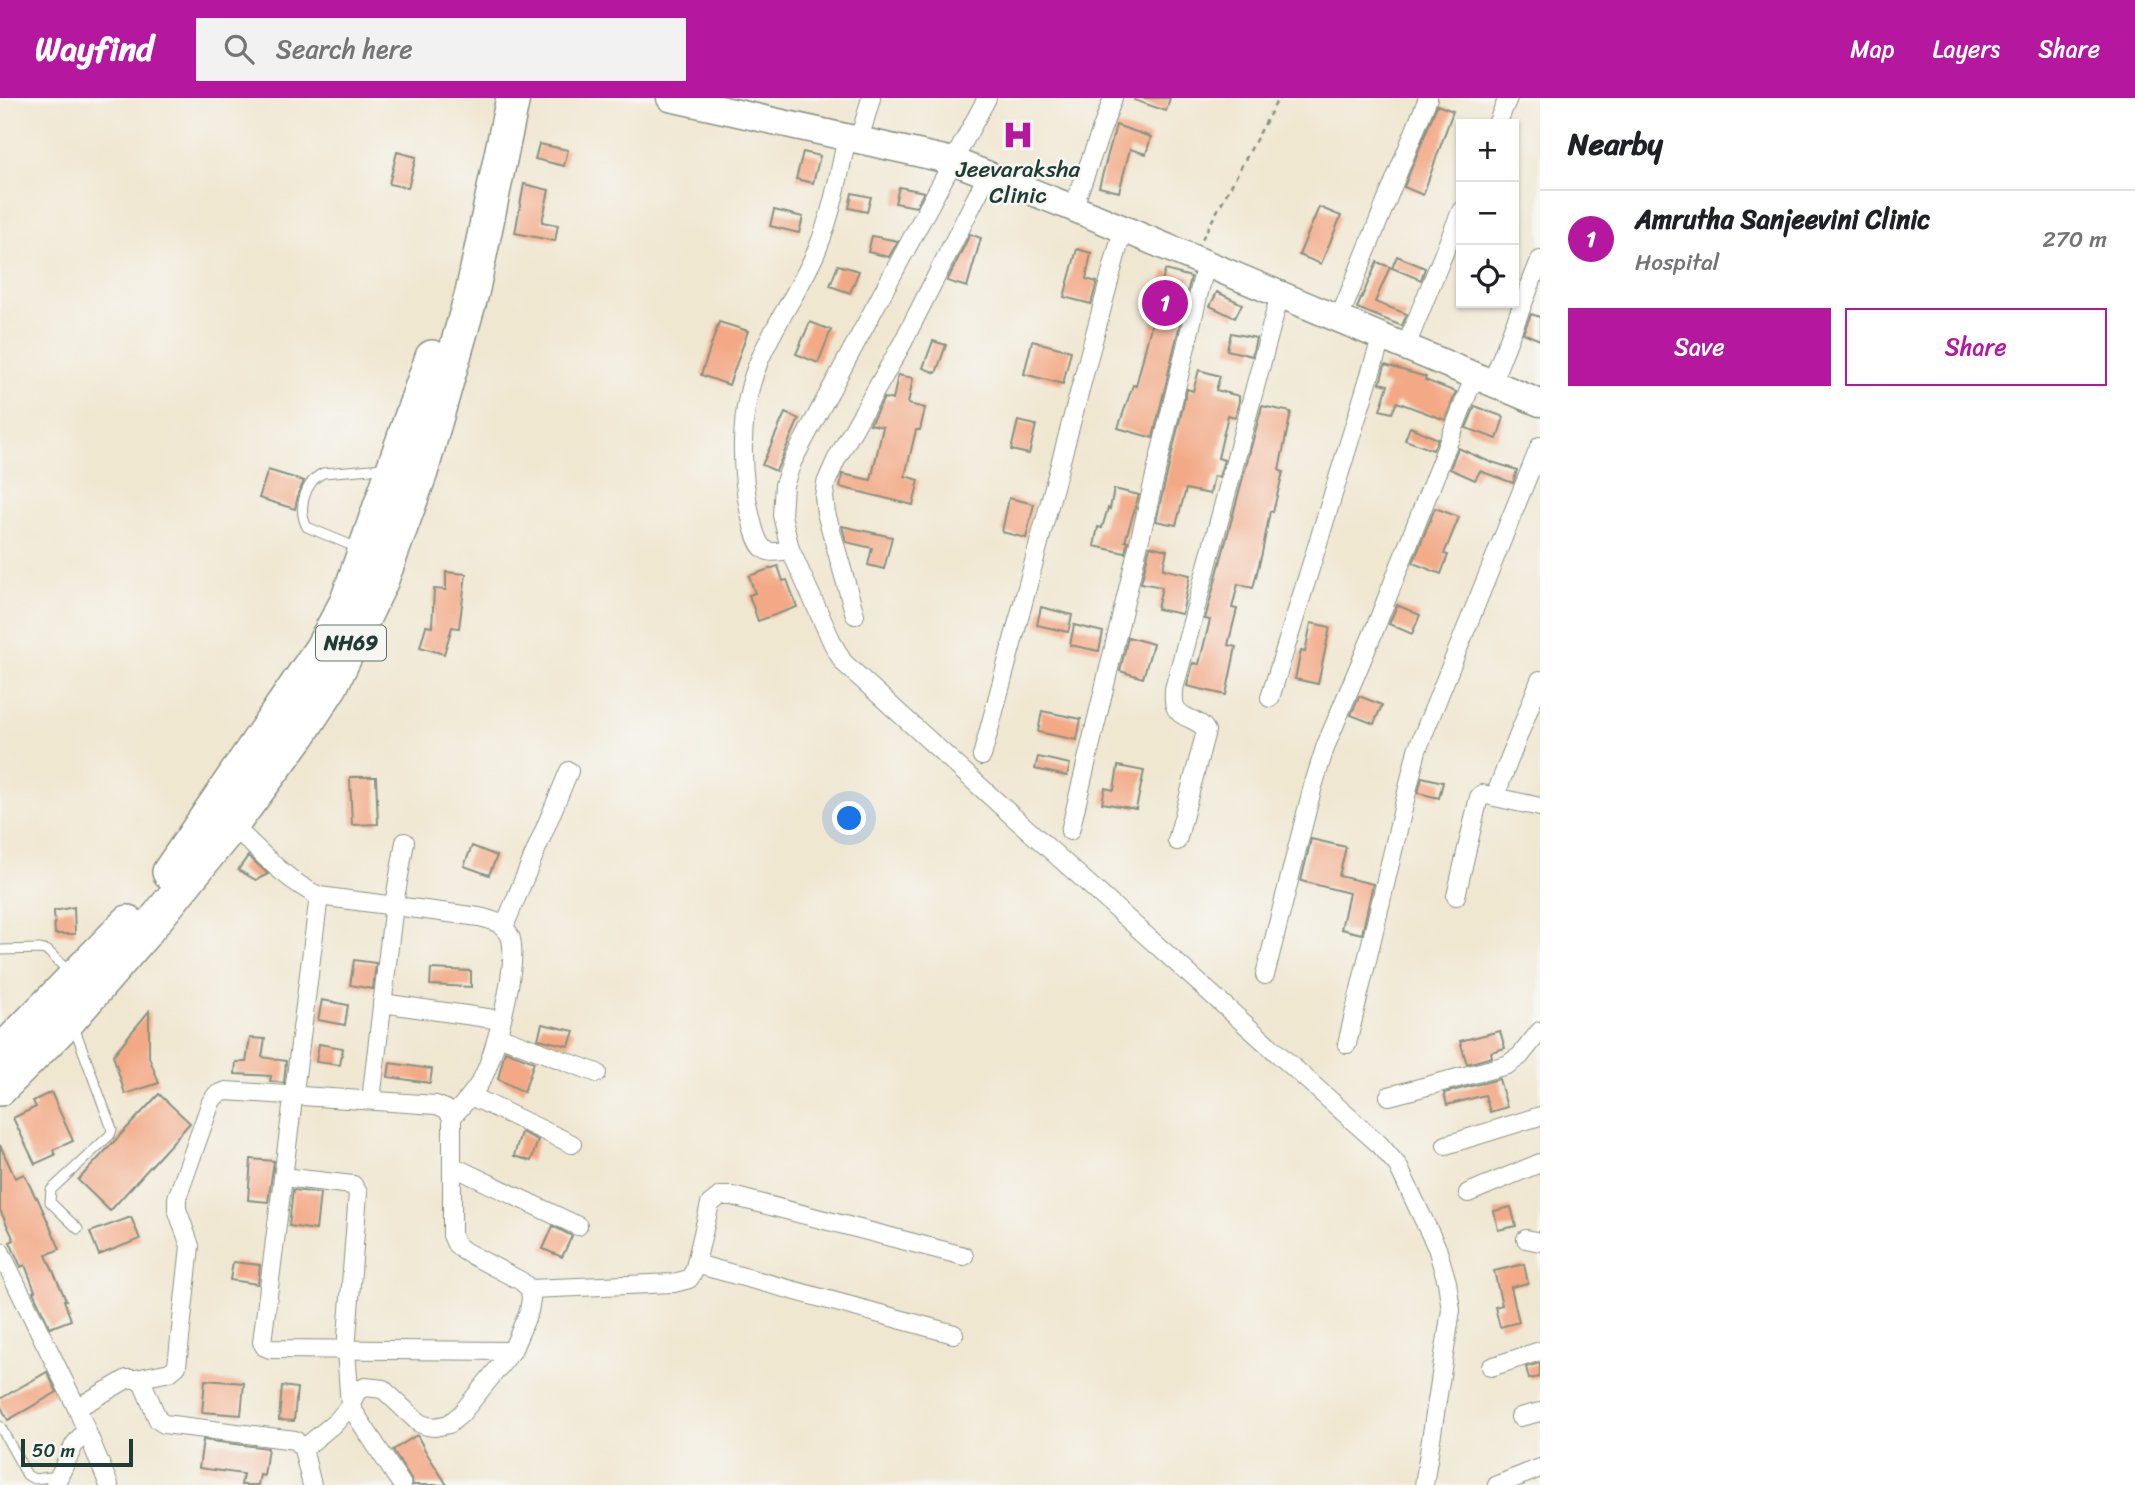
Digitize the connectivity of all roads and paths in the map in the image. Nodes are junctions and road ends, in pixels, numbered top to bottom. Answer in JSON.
{"nodes":[{"id":1,"x":492,"y":98,"type":"edge"},
{"id":2,"x":513,"y":98,"type":"edge"},
{"id":3,"x":871,"y":98,"type":"edge"},
{"id":4,"x":987,"y":98,"type":"edge"},
{"id":5,"x":1113,"y":98,"type":"edge"},
{"id":6,"x":1281,"y":98,"type":"edge"},
{"id":7,"x":1428,"y":98,"type":"edge"},
{"id":8,"x":1508,"y":98,"type":"edge"},
{"id":9,"x":677,"y":99,"type":"edge"},
{"id":10,"x":1499,"y":119,"type":"edge"},
{"id":11,"x":853,"y":138,"type":"junction"},
{"id":12,"x":969,"y":166,"type":"junction"},
{"id":13,"x":1073,"y":208,"type":"junction"},
{"id":14,"x":1456,"y":221,"type":"edge"},
{"id":15,"x":1123,"y":229,"type":"junction"},
{"id":16,"x":1199,"y":260,"type":"junction"},
{"id":17,"x":1540,"y":260,"type":"edge"},
{"id":18,"x":1280,"y":294,"type":"junction"},
{"id":19,"x":1339,"y":319,"type":"junction"},
{"id":20,"x":1394,"y":341,"type":"junction"},
{"id":21,"x":1484,"y":379,"type":"junction"},
{"id":22,"x":1540,"y":403,"type":"edge"},
{"id":23,"x":1540,"y":446,"type":"edge"},
{"id":24,"x":394,"y":467,"type":"junction"},
{"id":25,"x":790,"y":549,"type":"junction"},
{"id":26,"x":365,"y":551,"type":"junction"},
{"id":27,"x":357,"y":606,"type":"junction"},
{"id":28,"x":855,"y":615,"type":"dead end"},
{"id":29,"x":1540,"y":680,"type":"edge"},
{"id":30,"x":1270,"y":698,"type":"dead end"},
{"id":31,"x":982,"y":756,"type":"dead end"},
{"id":32,"x":569,"y":771,"type":"dead end"},
{"id":33,"x":1495,"y":796,"type":"junction"},
{"id":34,"x":1540,"y":807,"type":"edge"},
{"id":35,"x":232,"y":825,"type":"junction"},
{"id":36,"x":1070,"y":831,"type":"dead end"},
{"id":37,"x":1177,"y":841,"type":"dead end"},
{"id":38,"x":405,"y":842,"type":"dead end"},
{"id":39,"x":318,"y":896,"type":"junction"},
{"id":40,"x":1456,"y":896,"type":"dead end"},
{"id":41,"x":394,"y":904,"type":"junction"},
{"id":42,"x":504,"y":927,"type":"junction"},
{"id":43,"x":0,"y":950,"type":"edge"},
{"id":44,"x":1265,"y":975,"type":"dead end"},
{"id":45,"x":74,"y":978,"type":"junction"},
{"id":46,"x":382,"y":1003,"type":"junction"},
{"id":47,"x":71,"y":1018,"type":"junction"},
{"id":48,"x":500,"y":1028,"type":"junction"},
{"id":49,"x":1540,"y":1031,"type":"edge"},
{"id":50,"x":1347,"y":1044,"type":"dead end"},
{"id":51,"x":0,"y":1053,"type":"edge"},
{"id":52,"x":597,"y":1073,"type":"dead end"},
{"id":53,"x":0,"y":1089,"type":"edge"},
{"id":54,"x":292,"y":1095,"type":"junction"},
{"id":55,"x":471,"y":1096,"type":"junction"},
{"id":56,"x":1389,"y":1096,"type":"dead end"},
{"id":57,"x":371,"y":1100,"type":"junction"},
{"id":58,"x":1540,"y":1116,"type":"edge"},
{"id":59,"x":452,"y":1117,"type":"junction"},
{"id":60,"x":572,"y":1144,"type":"dead end"},
{"id":61,"x":1446,"y":1145,"type":"dead end"},
{"id":62,"x":1540,"y":1163,"type":"edge"},
{"id":63,"x":452,"y":1166,"type":"junction"},
{"id":64,"x":283,"y":1177,"type":"junction"},
{"id":65,"x":1468,"y":1193,"type":"dead end"},
{"id":66,"x":578,"y":1226,"type":"dead end"},
{"id":67,"x":78,"y":1229,"type":"dead end"},
{"id":68,"x":0,"y":1251,"type":"edge"},
{"id":69,"x":964,"y":1256,"type":"dead end"},
{"id":70,"x":696,"y":1264,"type":"junction"},
{"id":71,"x":530,"y":1289,"type":"junction"},
{"id":72,"x":954,"y":1334,"type":"dead end"},
{"id":73,"x":346,"y":1350,"type":"junction"},
{"id":74,"x":512,"y":1351,"type":"junction"},
{"id":75,"x":1540,"y":1351,"type":"edge"},
{"id":76,"x":1490,"y":1367,"type":"dead end"},
{"id":77,"x":136,"y":1379,"type":"junction"},
{"id":78,"x":351,"y":1406,"type":"junction"},
{"id":79,"x":77,"y":1408,"type":"junction"},
{"id":80,"x":1540,"y":1412,"type":"edge"},
{"id":81,"x":1520,"y":1418,"type":"dead end"},
{"id":82,"x":0,"y":1426,"type":"edge"},
{"id":83,"x":86,"y":1430,"type":"junction"},
{"id":84,"x":303,"y":1449,"type":"junction"},
{"id":85,"x":1540,"y":1468,"type":"edge"},
{"id":86,"x":57,"y":1481,"type":"edge"},
{"id":87,"x":109,"y":1485,"type":"edge"},
{"id":88,"x":312,"y":1485,"type":"edge"},
{"id":89,"x":402,"y":1485,"type":"edge"},
{"id":90,"x":1424,"y":1485,"type":"edge"},
{"id":91,"x":1497,"y":1485,"type":"edge"}],
"edges":[{"from":1,"to":24,"type":"highway","number":"NH69"},
{"from":2,"to":27,"type":"highway","number":"NH69"},
{"from":3,"to":11,"type":"street"},
{"from":4,"to":12,"type":"street"},
{"from":5,"to":13,"type":"street"},
{"from":6,"to":16,"type":"path"},
{"from":7,"to":19,"type":"street"},
{"from":8,"to":10,"type":"street"},
{"from":9,"to":11,"type":"main road"},
{"from":11,"to":12,"type":"main road"},
{"from":11,"to":25,"type":"street"},
{"from":12,"to":13,"type":"main road"},
{"from":12,"to":25,"type":"street"},
{"from":12,"to":28,"type":"street"},
{"from":13,"to":15,"type":"main road"},
{"from":14,"to":20,"type":"street"},
{"from":15,"to":16,"type":"main road"},
{"from":15,"to":31,"type":"street"},
{"from":16,"to":18,"type":"main road"},
{"from":16,"to":36,"type":"street"},
{"from":17,"to":21,"type":"street"},
{"from":18,"to":19,"type":"main road"},
{"from":18,"to":37,"type":"street"},
{"from":19,"to":20,"type":"main road"},
{"from":20,"to":21,"type":"main road"},
{"from":20,"to":30,"type":"street"},
{"from":21,"to":22,"type":"main road"},
{"from":21,"to":44,"type":"street"},
{"from":23,"to":50,"type":"street"},
{"from":24,"to":26,"type":"highway","number":"NH69"},
{"from":24,"to":26,"type":"lane"},
{"from":25,"to":90,"type":"street"},
{"from":26,"to":27,"type":"highway","number":"NH69"},
{"from":27,"to":35,"type":"highway","number":"NH69"},
{"from":27,"to":45,"type":"highway","number":"NH69"},
{"from":29,"to":33,"type":"street"},
{"from":32,"to":42,"type":"street"},
{"from":33,"to":34,"type":"street"},
{"from":33,"to":40,"type":"street"},
{"from":35,"to":39,"type":"street"},
{"from":35,"to":47,"type":"highway","number":"NH69"},
{"from":38,"to":41,"type":"street"},
{"from":39,"to":41,"type":"street"},
{"from":39,"to":54,"type":"street"},
{"from":41,"to":42,"type":"street"},
{"from":41,"to":46,"type":"street"},
{"from":42,"to":48,"type":"street"},
{"from":43,"to":45,"type":"lane"},
{"from":45,"to":51,"type":"highway","number":"NH69"},
{"from":46,"to":48,"type":"street"},
{"from":46,"to":57,"type":"street"},
{"from":47,"to":53,"type":"highway","number":"NH69"},
{"from":47,"to":67,"type":"lane"},
{"from":48,"to":52,"type":"street"},
{"from":48,"to":55,"type":"street"},
{"from":49,"to":56,"type":"street"},
{"from":54,"to":57,"type":"street"},
{"from":54,"to":64,"type":"street"},
{"from":54,"to":77,"type":"street"},
{"from":55,"to":59,"type":"street"},
{"from":55,"to":60,"type":"street"},
{"from":57,"to":59,"type":"street"},
{"from":58,"to":61,"type":"street"},
{"from":59,"to":63,"type":"street"},
{"from":62,"to":65,"type":"street"},
{"from":63,"to":66,"type":"street"},
{"from":63,"to":71,"type":"street"},
{"from":64,"to":73,"type":"street"},
{"from":64,"to":73,"type":"street"},
{"from":68,"to":79,"type":"street"},
{"from":69,"to":70,"type":"street"},
{"from":70,"to":71,"type":"street"},
{"from":70,"to":72,"type":"street"},
{"from":71,"to":74,"type":"street"},
{"from":73,"to":74,"type":"street"},
{"from":73,"to":78,"type":"street"},
{"from":74,"to":78,"type":"street"},
{"from":75,"to":76,"type":"street"},
{"from":77,"to":79,"type":"street"},
{"from":77,"to":84,"type":"street"},
{"from":78,"to":84,"type":"street"},
{"from":78,"to":89,"type":"street"},
{"from":79,"to":83,"type":"street"},
{"from":80,"to":81,"type":"street"},
{"from":82,"to":86,"type":"lane"},
{"from":83,"to":86,"type":"street"},
{"from":83,"to":87,"type":"street"},
{"from":84,"to":88,"type":"street"},
{"from":85,"to":91,"type":"street"}]}
